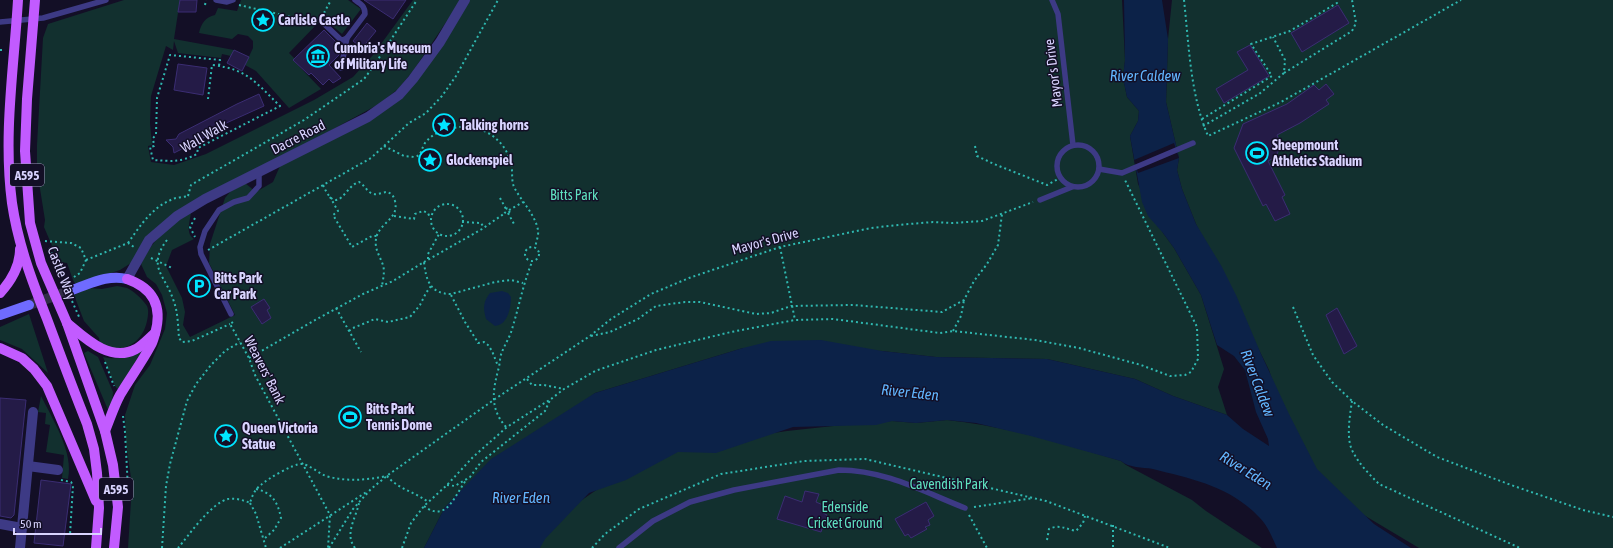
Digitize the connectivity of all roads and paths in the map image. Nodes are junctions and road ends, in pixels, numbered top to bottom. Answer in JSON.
{"nodes":[{"id":1,"x":18,"y":0,"type":"edge"},
{"id":2,"x":35,"y":0,"type":"edge"},
{"id":3,"x":106,"y":0,"type":"edge"},
{"id":4,"x":206,"y":0,"type":"edge"},
{"id":5,"x":216,"y":0,"type":"edge"},
{"id":6,"x":331,"y":0,"type":"edge"},
{"id":7,"x":355,"y":0,"type":"edge"},
{"id":8,"x":417,"y":0,"type":"edge"},
{"id":9,"x":465,"y":0,"type":"edge"},
{"id":10,"x":498,"y":0,"type":"edge"},
{"id":11,"x":1052,"y":0,"type":"edge"},
{"id":12,"x":1184,"y":0,"type":"edge"},
{"id":13,"x":1338,"y":0,"type":"edge"},
{"id":14,"x":1352,"y":0,"type":"edge"},
{"id":15,"x":1461,"y":0,"type":"edge"},
{"id":16,"x":232,"y":1,"type":"edge"},
{"id":17,"x":204,"y":4,"type":"dead end"},
{"id":18,"x":17,"y":20,"type":"junction"},
{"id":19,"x":33,"y":20,"type":"junction"},
{"id":20,"x":320,"y":20,"type":"junction"},
{"id":21,"x":0,"y":22,"type":"edge"},
{"id":22,"x":1273,"y":37,"type":"junction"},
{"id":23,"x":346,"y":38,"type":"junction"},
{"id":24,"x":219,"y":66,"type":"junction"},
{"id":25,"x":341,"y":68,"type":"dead end"},
{"id":26,"x":1284,"y":73,"type":"junction"},
{"id":27,"x":208,"y":99,"type":"dead end"},
{"id":28,"x":1202,"y":119,"type":"junction"},
{"id":29,"x":1203,"y":126,"type":"junction"},
{"id":30,"x":1193,"y":143,"type":"dead end"},
{"id":31,"x":1073,"y":145,"type":"junction"},
{"id":32,"x":384,"y":146,"type":"junction"},
{"id":33,"x":975,"y":146,"type":"dead end"},
{"id":34,"x":1099,"y":169,"type":"junction"},
{"id":35,"x":258,"y":173,"type":"junction"},
{"id":36,"x":1122,"y":173,"type":"junction"},
{"id":37,"x":1060,"y":178,"type":"junction"},
{"id":38,"x":323,"y":185,"type":"junction"},
{"id":39,"x":1072,"y":187,"type":"junction"},
{"id":40,"x":195,"y":193,"type":"dead end"},
{"id":41,"x":188,"y":196,"type":"junction"},
{"id":42,"x":329,"y":196,"type":"junction"},
{"id":43,"x":500,"y":198,"type":"dead end"},
{"id":44,"x":1040,"y":200,"type":"joint"},
{"id":45,"x":523,"y":202,"type":"junction"},
{"id":46,"x":506,"y":209,"type":"junction"},
{"id":47,"x":509,"y":210,"type":"junction"},
{"id":48,"x":505,"y":213,"type":"junction"},
{"id":49,"x":508,"y":213,"type":"junction"},
{"id":50,"x":1002,"y":214,"type":"junction"},
{"id":51,"x":394,"y":216,"type":"junction"},
{"id":52,"x":431,"y":219,"type":"junction"},
{"id":53,"x":191,"y":220,"type":"dead end"},
{"id":54,"x":462,"y":222,"type":"junction"},
{"id":55,"x":514,"y":224,"type":"dead end"},
{"id":56,"x":484,"y":228,"type":"junction"},
{"id":57,"x":439,"y":234,"type":"junction"},
{"id":58,"x":171,"y":236,"type":"dead end"},
{"id":59,"x":377,"y":236,"type":"junction"},
{"id":60,"x":34,"y":237,"type":"junction"},
{"id":61,"x":19,"y":239,"type":"junction"},
{"id":62,"x":202,"y":240,"type":"junction"},
{"id":63,"x":128,"y":243,"type":"dead end"},
{"id":64,"x":780,"y":247,"type":"junction"},
{"id":65,"x":535,"y":248,"type":"junction"},
{"id":66,"x":201,"y":254,"type":"junction"},
{"id":67,"x":428,"y":259,"type":"junction"},
{"id":68,"x":424,"y":262,"type":"junction"},
{"id":69,"x":532,"y":262,"type":"junction"},
{"id":70,"x":126,"y":279,"type":"junction"},
{"id":71,"x":524,"y":283,"type":"junction"},
{"id":72,"x":70,"y":285,"type":"joint"},
{"id":73,"x":382,"y":286,"type":"junction"},
{"id":74,"x":432,"y":286,"type":"junction"},
{"id":75,"x":0,"y":293,"type":"edge"},
{"id":76,"x":451,"y":294,"type":"junction"},
{"id":77,"x":964,"y":300,"type":"junction"},
{"id":78,"x":29,"y":305,"type":"tunnel mouth"},
{"id":79,"x":791,"y":306,"type":"junction"},
{"id":80,"x":1293,"y":307,"type":"dead end"},
{"id":81,"x":336,"y":308,"type":"junction"},
{"id":82,"x":231,"y":314,"type":"joint"},
{"id":83,"x":0,"y":315,"type":"edge"},
{"id":84,"x":796,"y":320,"type":"junction"},
{"id":85,"x":67,"y":323,"type":"junction"},
{"id":86,"x":230,"y":324,"type":"junction"},
{"id":87,"x":349,"y":331,"type":"junction"},
{"id":88,"x":953,"y":331,"type":"junction"},
{"id":89,"x":155,"y":333,"type":"junction"},
{"id":90,"x":590,"y":336,"type":"junction"},
{"id":91,"x":240,"y":342,"type":"junction"},
{"id":92,"x":0,"y":348,"type":"edge"},
{"id":93,"x":361,"y":352,"type":"dead end"},
{"id":94,"x":249,"y":358,"type":"junction"},
{"id":95,"x":498,"y":367,"type":"junction"},
{"id":96,"x":527,"y":379,"type":"junction"},
{"id":97,"x":564,"y":388,"type":"junction"},
{"id":98,"x":495,"y":399,"type":"junction"},
{"id":99,"x":550,"y":399,"type":"junction"},
{"id":100,"x":1352,"y":401,"type":"junction"},
{"id":101,"x":33,"y":412,"type":"dead end"},
{"id":102,"x":507,"y":427,"type":"junction"},
{"id":103,"x":105,"y":432,"type":"junction"},
{"id":104,"x":302,"y":464,"type":"junction"},
{"id":105,"x":28,"y":466,"type":"junction"},
{"id":106,"x":58,"y":470,"type":"joint"},
{"id":107,"x":387,"y":476,"type":"junction"},
{"id":108,"x":470,"y":477,"type":"junction"},
{"id":109,"x":447,"y":485,"type":"junction"},
{"id":110,"x":256,"y":489,"type":"junction"},
{"id":111,"x":371,"y":489,"type":"junction"},
{"id":112,"x":1034,"y":498,"type":"junction"},
{"id":113,"x":359,"y":502,"type":"junction"},
{"id":114,"x":428,"y":502,"type":"junction"},
{"id":115,"x":250,"y":503,"type":"junction"},
{"id":116,"x":424,"y":506,"type":"junction"},
{"id":117,"x":99,"y":508,"type":"junction"},
{"id":118,"x":965,"y":508,"type":"junction"},
{"id":119,"x":330,"y":515,"type":"junction"},
{"id":120,"x":1085,"y":516,"type":"junction"},
{"id":121,"x":1613,"y":517,"type":"edge"},
{"id":122,"x":0,"y":524,"type":"edge"},
{"id":123,"x":1113,"y":525,"type":"junction"},
{"id":124,"x":22,"y":528,"type":"junction"},
{"id":125,"x":70,"y":535,"type":"dead end"},
{"id":126,"x":264,"y":540,"type":"junction"},
{"id":127,"x":1047,"y":540,"type":"dead end"},
{"id":128,"x":20,"y":548,"type":"edge"},
{"id":129,"x":96,"y":548,"type":"edge"},
{"id":130,"x":114,"y":548,"type":"edge"},
{"id":131,"x":162,"y":548,"type":"edge"},
{"id":132,"x":178,"y":548,"type":"edge"},
{"id":133,"x":266,"y":548,"type":"edge"},
{"id":134,"x":280,"y":548,"type":"edge"},
{"id":135,"x":329,"y":548,"type":"edge"},
{"id":136,"x":355,"y":548,"type":"edge"},
{"id":137,"x":402,"y":548,"type":"edge"},
{"id":138,"x":592,"y":548,"type":"edge"},
{"id":139,"x":619,"y":548,"type":"edge"},
{"id":140,"x":987,"y":548,"type":"edge"},
{"id":141,"x":1113,"y":548,"type":"edge"},
{"id":142,"x":1170,"y":548,"type":"edge"},
{"id":143,"x":1520,"y":548,"type":"edge"}],
"edges":[{"from":1,"to":18,"type":"main road","number":"A595"},
{"from":2,"to":19,"type":"main road","name":"Castle Way","number":"A595"},
{"from":3,"to":19,"type":"lane"},
{"from":4,"to":17,"type":"path"},
{"from":5,"to":16,"type":"lane"},
{"from":6,"to":20,"type":"path"},
{"from":7,"to":23,"type":"lane"},
{"from":8,"to":41,"type":"path"},
{"from":9,"to":35,"type":"street","name":"Dacre Road"},
{"from":10,"to":32,"type":"path"},
{"from":11,"to":31,"type":"lane","name":"Mayor's Drive"},
{"from":12,"to":28,"type":"path"},
{"from":13,"to":22,"type":"path"},
{"from":14,"to":26,"type":"path"},
{"from":15,"to":29,"type":"path"},
{"from":16,"to":20,"type":"path"},
{"from":18,"to":19,"type":"lane"},
{"from":18,"to":21,"type":"lane"},
{"from":18,"to":61,"type":"main road","number":"A595"},
{"from":19,"to":60,"type":"main road","name":"Castle Way","number":"A595"},
{"from":20,"to":23,"type":"lane"},
{"from":22,"to":26,"type":"path"},
{"from":22,"to":28,"type":"path"},
{"from":23,"to":25,"type":"lane"},
{"from":24,"to":24,"type":"path","name":"Wall Walk"},
{"from":24,"to":27,"type":"path","name":"Wall Walk"},
{"from":26,"to":29,"type":"path"},
{"from":28,"to":29,"type":"path"},
{"from":30,"to":36,"type":"lane"},
{"from":31,"to":34,"type":"lane"},
{"from":31,"to":37,"type":"lane"},
{"from":32,"to":38,"type":"path"},
{"from":32,"to":45,"type":"path"},
{"from":33,"to":37,"type":"path"},
{"from":34,"to":36,"type":"lane"},
{"from":34,"to":39,"type":"lane"},
{"from":35,"to":62,"type":"lane"},
{"from":35,"to":70,"type":"street","name":"Dacre Road"},
{"from":36,"to":88,"type":"path"},
{"from":37,"to":39,"type":"lane"},
{"from":38,"to":42,"type":"path"},
{"from":38,"to":66,"type":"path"},
{"from":39,"to":44,"type":"lane"},
{"from":40,"to":41,"type":"path"},
{"from":41,"to":63,"type":"path"},
{"from":42,"to":51,"type":"path"},
{"from":42,"to":59,"type":"path"},
{"from":43,"to":46,"type":"path"},
{"from":44,"to":50,"type":"path","name":"Mayor's Drive"},
{"from":45,"to":47,"type":"path"},
{"from":45,"to":65,"type":"path"},
{"from":46,"to":47,"type":"path"},
{"from":46,"to":48,"type":"path"},
{"from":47,"to":49,"type":"path"},
{"from":48,"to":49,"type":"path"},
{"from":48,"to":56,"type":"path"},
{"from":49,"to":55,"type":"path"},
{"from":50,"to":64,"type":"path","name":"Mayor's Drive"},
{"from":50,"to":77,"type":"path"},
{"from":51,"to":52,"type":"path"},
{"from":51,"to":59,"type":"path"},
{"from":52,"to":54,"type":"path"},
{"from":52,"to":57,"type":"path"},
{"from":53,"to":62,"type":"path"},
{"from":54,"to":56,"type":"path"},
{"from":54,"to":57,"type":"path"},
{"from":56,"to":67,"type":"path"},
{"from":57,"to":67,"type":"path"},
{"from":58,"to":86,"type":"path"},
{"from":59,"to":73,"type":"path"},
{"from":60,"to":72,"type":"path"},
{"from":60,"to":85,"type":"main road","name":"Castle Way","number":"A595"},
{"from":61,"to":75,"type":"main road"},
{"from":61,"to":117,"type":"main road","number":"A595"},
{"from":62,"to":66,"type":"lane"},
{"from":64,"to":79,"type":"path"},
{"from":64,"to":90,"type":"path","name":"Mayor's Drive"},
{"from":65,"to":69,"type":"path"},
{"from":65,"to":69,"type":"path"},
{"from":66,"to":82,"type":"lane"},
{"from":67,"to":68,"type":"path"},
{"from":68,"to":73,"type":"path"},
{"from":68,"to":74,"type":"path"},
{"from":69,"to":71,"type":"path"},
{"from":70,"to":72,"type":"street"},
{"from":70,"to":89,"type":"main road"},
{"from":71,"to":76,"type":"path"},
{"from":71,"to":95,"type":"path"},
{"from":73,"to":81,"type":"path"},
{"from":74,"to":76,"type":"path"},
{"from":74,"to":87,"type":"path"},
{"from":76,"to":95,"type":"path"},
{"from":77,"to":79,"type":"path"},
{"from":77,"to":88,"type":"path"},
{"from":78,"to":83,"type":"street"},
{"from":79,"to":84,"type":"path"},
{"from":79,"to":90,"type":"path"},
{"from":80,"to":100,"type":"path"},
{"from":81,"to":87,"type":"path"},
{"from":81,"to":94,"type":"path"},
{"from":82,"to":86,"type":"path","name":"Weavers' Bank"},
{"from":84,"to":88,"type":"path"},
{"from":84,"to":97,"type":"path"},
{"from":85,"to":89,"type":"main road"},
{"from":85,"to":103,"type":"main road","name":"Castle Way","number":"A595"},
{"from":86,"to":91,"type":"path","name":"Weavers' Bank"},
{"from":87,"to":93,"type":"path"},
{"from":89,"to":103,"type":"main road"},
{"from":90,"to":96,"type":"path","name":"Mayor's Drive"},
{"from":91,"to":94,"type":"path","name":"Weavers' Bank"},
{"from":91,"to":131,"type":"path"},
{"from":92,"to":117,"type":"main road"},
{"from":94,"to":104,"type":"path","name":"Weavers' Bank"},
{"from":95,"to":98,"type":"path"},
{"from":96,"to":97,"type":"path"},
{"from":96,"to":98,"type":"path","name":"Mayor's Drive"},
{"from":97,"to":99,"type":"path"},
{"from":98,"to":102,"type":"path"},
{"from":98,"to":107,"type":"path"},
{"from":99,"to":102,"type":"path"},
{"from":99,"to":108,"type":"path"},
{"from":100,"to":121,"type":"path"},
{"from":100,"to":143,"type":"path"},
{"from":101,"to":105,"type":"street"},
{"from":102,"to":109,"type":"path"},
{"from":103,"to":130,"type":"main road","name":"Castle Way","number":"A595"},
{"from":104,"to":107,"type":"path"},
{"from":104,"to":110,"type":"path"},
{"from":104,"to":119,"type":"path","name":"Weavers' Bank"},
{"from":105,"to":106,"type":"street"},
{"from":105,"to":124,"type":"street"},
{"from":106,"to":125,"type":"path"},
{"from":107,"to":111,"type":"path"},
{"from":107,"to":114,"type":"path"},
{"from":108,"to":109,"type":"path"},
{"from":108,"to":116,"type":"path"},
{"from":109,"to":114,"type":"path"},
{"from":110,"to":115,"type":"path"},
{"from":110,"to":126,"type":"path"},
{"from":111,"to":113,"type":"path"},
{"from":111,"to":119,"type":"path"},
{"from":112,"to":118,"type":"path"},
{"from":112,"to":120,"type":"path"},
{"from":112,"to":138,"type":"path"},
{"from":113,"to":135,"type":"path"},
{"from":113,"to":136,"type":"path"},
{"from":114,"to":116,"type":"path"},
{"from":115,"to":126,"type":"path"},
{"from":115,"to":132,"type":"path"},
{"from":116,"to":137,"type":"path"},
{"from":117,"to":129,"type":"main road","number":"A595"},
{"from":118,"to":139,"type":"lane"},
{"from":118,"to":140,"type":"path"},
{"from":119,"to":134,"type":"path"},
{"from":119,"to":135,"type":"path"},
{"from":120,"to":123,"type":"path"},
{"from":120,"to":127,"type":"path"},
{"from":122,"to":124,"type":"street"},
{"from":123,"to":141,"type":"path"},
{"from":123,"to":142,"type":"path"},
{"from":124,"to":128,"type":"street"},
{"from":126,"to":133,"type":"path"}]}
